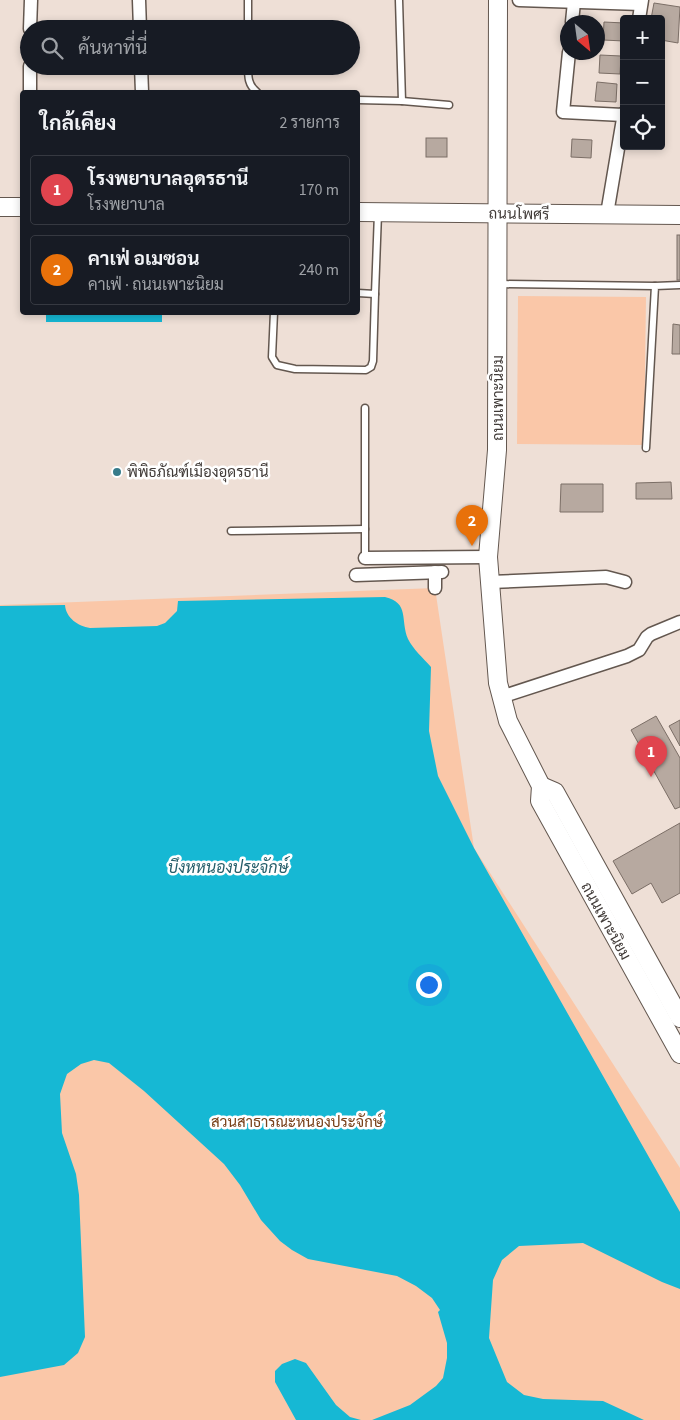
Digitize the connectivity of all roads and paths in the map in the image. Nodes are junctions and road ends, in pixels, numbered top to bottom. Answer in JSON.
{"nodes":[{"id":1,"x":31,"y":0,"type":"edge"},
{"id":2,"x":139,"y":0,"type":"edge"},
{"id":3,"x":248,"y":0,"type":"edge"},
{"id":4,"x":399,"y":0,"type":"edge"},
{"id":5,"x":498,"y":0,"type":"edge"},
{"id":6,"x":519,"y":0,"type":"edge"},
{"id":7,"x":574,"y":2,"type":"junction"},
{"id":8,"x":642,"y":2,"type":"edge"},
{"id":9,"x":573,"y":15,"type":"edge"},
{"id":10,"x":640,"y":15,"type":"edge"},
{"id":11,"x":30,"y":20,"type":"edge"},
{"id":12,"x":140,"y":20,"type":"edge"},
{"id":13,"x":248,"y":20,"type":"edge"},
{"id":14,"x":568,"y":60,"type":"edge"},
{"id":15,"x":30,"y":75,"type":"edge"},
{"id":16,"x":141,"y":75,"type":"edge"},
{"id":17,"x":248,"y":75,"type":"edge"},
{"id":18,"x":30,"y":90,"type":"edge"},
{"id":19,"x":142,"y":90,"type":"edge"},
{"id":20,"x":254,"y":90,"type":"edge"},
{"id":21,"x":360,"y":100,"type":"edge"},
{"id":22,"x":402,"y":101,"type":"junction"},
{"id":23,"x":449,"y":105,"type":"dead end"},
{"id":24,"x":620,"y":114,"type":"edge"},
{"id":25,"x":620,"y":138,"type":"edge"},
{"id":26,"x":0,"y":207,"type":"edge"},
{"id":27,"x":20,"y":207,"type":"edge"},
{"id":28,"x":360,"y":212,"type":"edge"},
{"id":29,"x":378,"y":212,"type":"junction"},
{"id":30,"x":498,"y":214,"type":"junction"},
{"id":31,"x":607,"y":214,"type":"junction"},
{"id":32,"x":680,"y":215,"type":"edge"},
{"id":33,"x":498,"y":284,"type":"junction"},
{"id":34,"x":680,"y":285,"type":"edge"},
{"id":35,"x":655,"y":286,"type":"junction"},
{"id":36,"x":360,"y":293,"type":"edge"},
{"id":37,"x":374,"y":294,"type":"junction"},
{"id":38,"x":274,"y":315,"type":"edge"},
{"id":39,"x":365,"y":408,"type":"dead end"},
{"id":40,"x":646,"y":448,"type":"dead end"},
{"id":41,"x":365,"y":529,"type":"junction"},
{"id":42,"x":230,"y":531,"type":"dead end"},
{"id":43,"x":488,"y":557,"type":"junction"},
{"id":44,"x":365,"y":558,"type":"joint"},
{"id":45,"x":356,"y":575,"type":"dead end"},
{"id":46,"x":490,"y":582,"type":"junction"},
{"id":47,"x":625,"y":582,"type":"dead end"},
{"id":48,"x":435,"y":588,"type":"dead end"},
{"id":49,"x":680,"y":622,"type":"edge"},
{"id":50,"x":501,"y":697,"type":"junction"},
{"id":51,"x":541,"y":786,"type":"junction"},
{"id":52,"x":680,"y":1018,"type":"edge"},
{"id":53,"x":680,"y":1054,"type":"edge"}],
"edges":[{"from":1,"to":11,"type":"street"},
{"from":2,"to":12,"type":"street"},
{"from":3,"to":13,"type":"lane"},
{"from":4,"to":22,"type":"lane"},
{"from":5,"to":30,"type":"street","name":"ถนนเพาะนิยม"},
{"from":6,"to":7,"type":"street"},
{"from":7,"to":8,"type":"street"},
{"from":7,"to":9,"type":"street"},
{"from":8,"to":10,"type":"street"},
{"from":14,"to":24,"type":"street"},
{"from":15,"to":18,"type":"street"},
{"from":16,"to":19,"type":"street"},
{"from":17,"to":20,"type":"lane"},
{"from":21,"to":22,"type":"lane"},
{"from":22,"to":23,"type":"lane"},
{"from":25,"to":31,"type":"street"},
{"from":26,"to":27,"type":"street"},
{"from":28,"to":29,"type":"street","name":"ถนนโพศรี"},
{"from":29,"to":30,"type":"street","name":"ถนนโพศรี"},
{"from":29,"to":37,"type":"lane"},
{"from":30,"to":31,"type":"street","name":"ถนนโพศรี"},
{"from":30,"to":33,"type":"street","name":"ถนนเพาะนิยม"},
{"from":31,"to":32,"type":"street","name":"ถนนโพศรี"},
{"from":33,"to":35,"type":"lane"},
{"from":33,"to":43,"type":"street","name":"ถนนเพาะนิยม"},
{"from":34,"to":35,"type":"lane"},
{"from":35,"to":40,"type":"lane"},
{"from":36,"to":37,"type":"lane"},
{"from":37,"to":38,"type":"lane"},
{"from":39,"to":41,"type":"lane"},
{"from":41,"to":42,"type":"lane"},
{"from":41,"to":44,"type":"lane"},
{"from":43,"to":44,"type":"street"},
{"from":43,"to":46,"type":"street","name":"ถนนเพาะนิยม"},
{"from":45,"to":48,"type":"street"},
{"from":46,"to":47,"type":"street"},
{"from":46,"to":50,"type":"street","name":"ถนนเพาะนิยม"},
{"from":49,"to":50,"type":"street"},
{"from":50,"to":51,"type":"street","name":"ถนนเพาะนิยม"},
{"from":51,"to":52,"type":"street","name":"ถนนเพาะนิยม"},
{"from":51,"to":53,"type":"street","name":"ถนนเพาะนิยม"}]}
